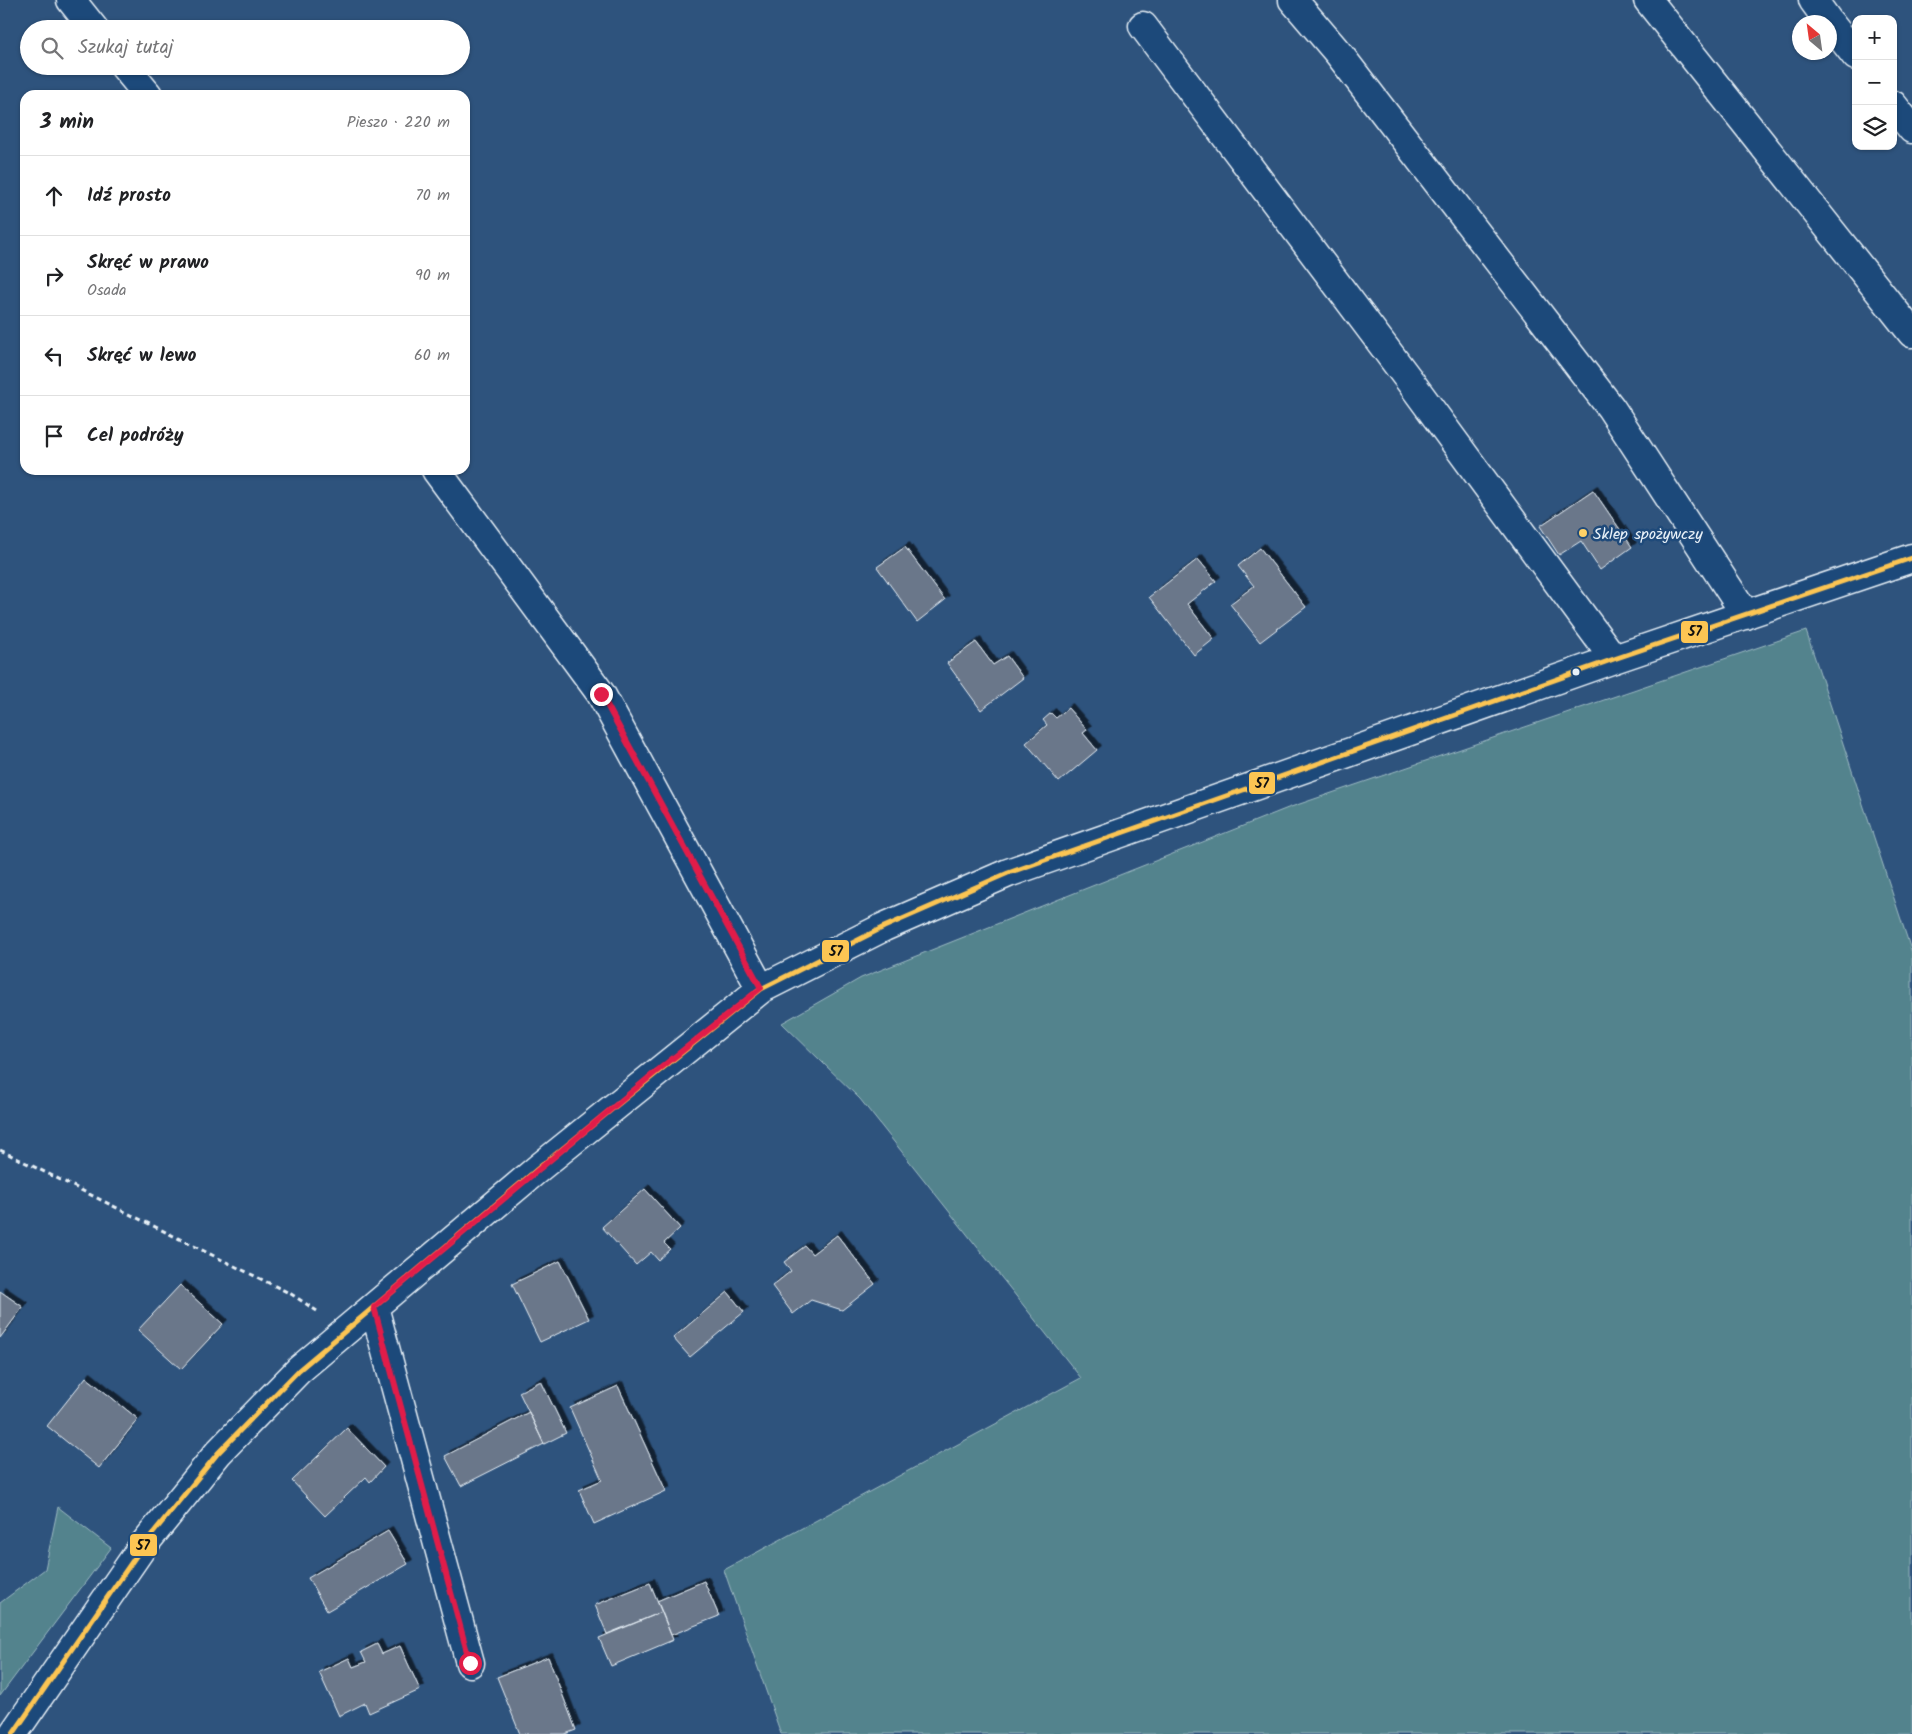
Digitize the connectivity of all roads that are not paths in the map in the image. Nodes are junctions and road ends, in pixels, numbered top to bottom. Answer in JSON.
{"nodes":[{"id":1,"x":71,"y":0,"type":"edge"},
{"id":2,"x":1293,"y":0,"type":"edge"},
{"id":3,"x":1648,"y":0,"type":"edge"},
{"id":4,"x":1813,"y":0,"type":"edge"},
{"id":5,"x":1823,"y":15,"type":"edge"},
{"id":6,"x":87,"y":20,"type":"edge"},
{"id":7,"x":1143,"y":26,"type":"dead end"},
{"id":8,"x":1837,"y":33,"type":"edge"},
{"id":9,"x":1852,"y":51,"type":"edge"},
{"id":10,"x":131,"y":75,"type":"edge"},
{"id":11,"x":144,"y":90,"type":"edge"},
{"id":12,"x":1897,"y":110,"type":"edge"},
{"id":13,"x":1912,"y":129,"type":"edge"},
{"id":14,"x":1912,"y":334,"type":"edge"},
{"id":15,"x":440,"y":475,"type":"edge"},
{"id":16,"x":1912,"y":558,"type":"edge"},
{"id":17,"x":1746,"y":615,"type":"junction"},
{"id":18,"x":1614,"y":659,"type":"junction"},
{"id":19,"x":761,"y":988,"type":"junction"},
{"id":20,"x":374,"y":1307,"type":"junction"},
{"id":21,"x":470,"y":1663,"type":"dead end"},
{"id":22,"x":13,"y":1734,"type":"edge"}],
"edges":[{"from":1,"to":6,"type":"street"},
{"from":2,"to":17,"type":"street"},
{"from":3,"to":14,"type":"street"},
{"from":4,"to":5,"type":"street"},
{"from":7,"to":18,"type":"street"},
{"from":8,"to":9,"type":"street"},
{"from":10,"to":11,"type":"street"},
{"from":12,"to":13,"type":"street"},
{"from":15,"to":19,"type":"street"},
{"from":16,"to":17,"type":"street"},
{"from":17,"to":18,"type":"street"},
{"from":18,"to":19,"type":"street"},
{"from":19,"to":20,"type":"street"},
{"from":20,"to":21,"type":"street"},
{"from":20,"to":22,"type":"street"}]}
